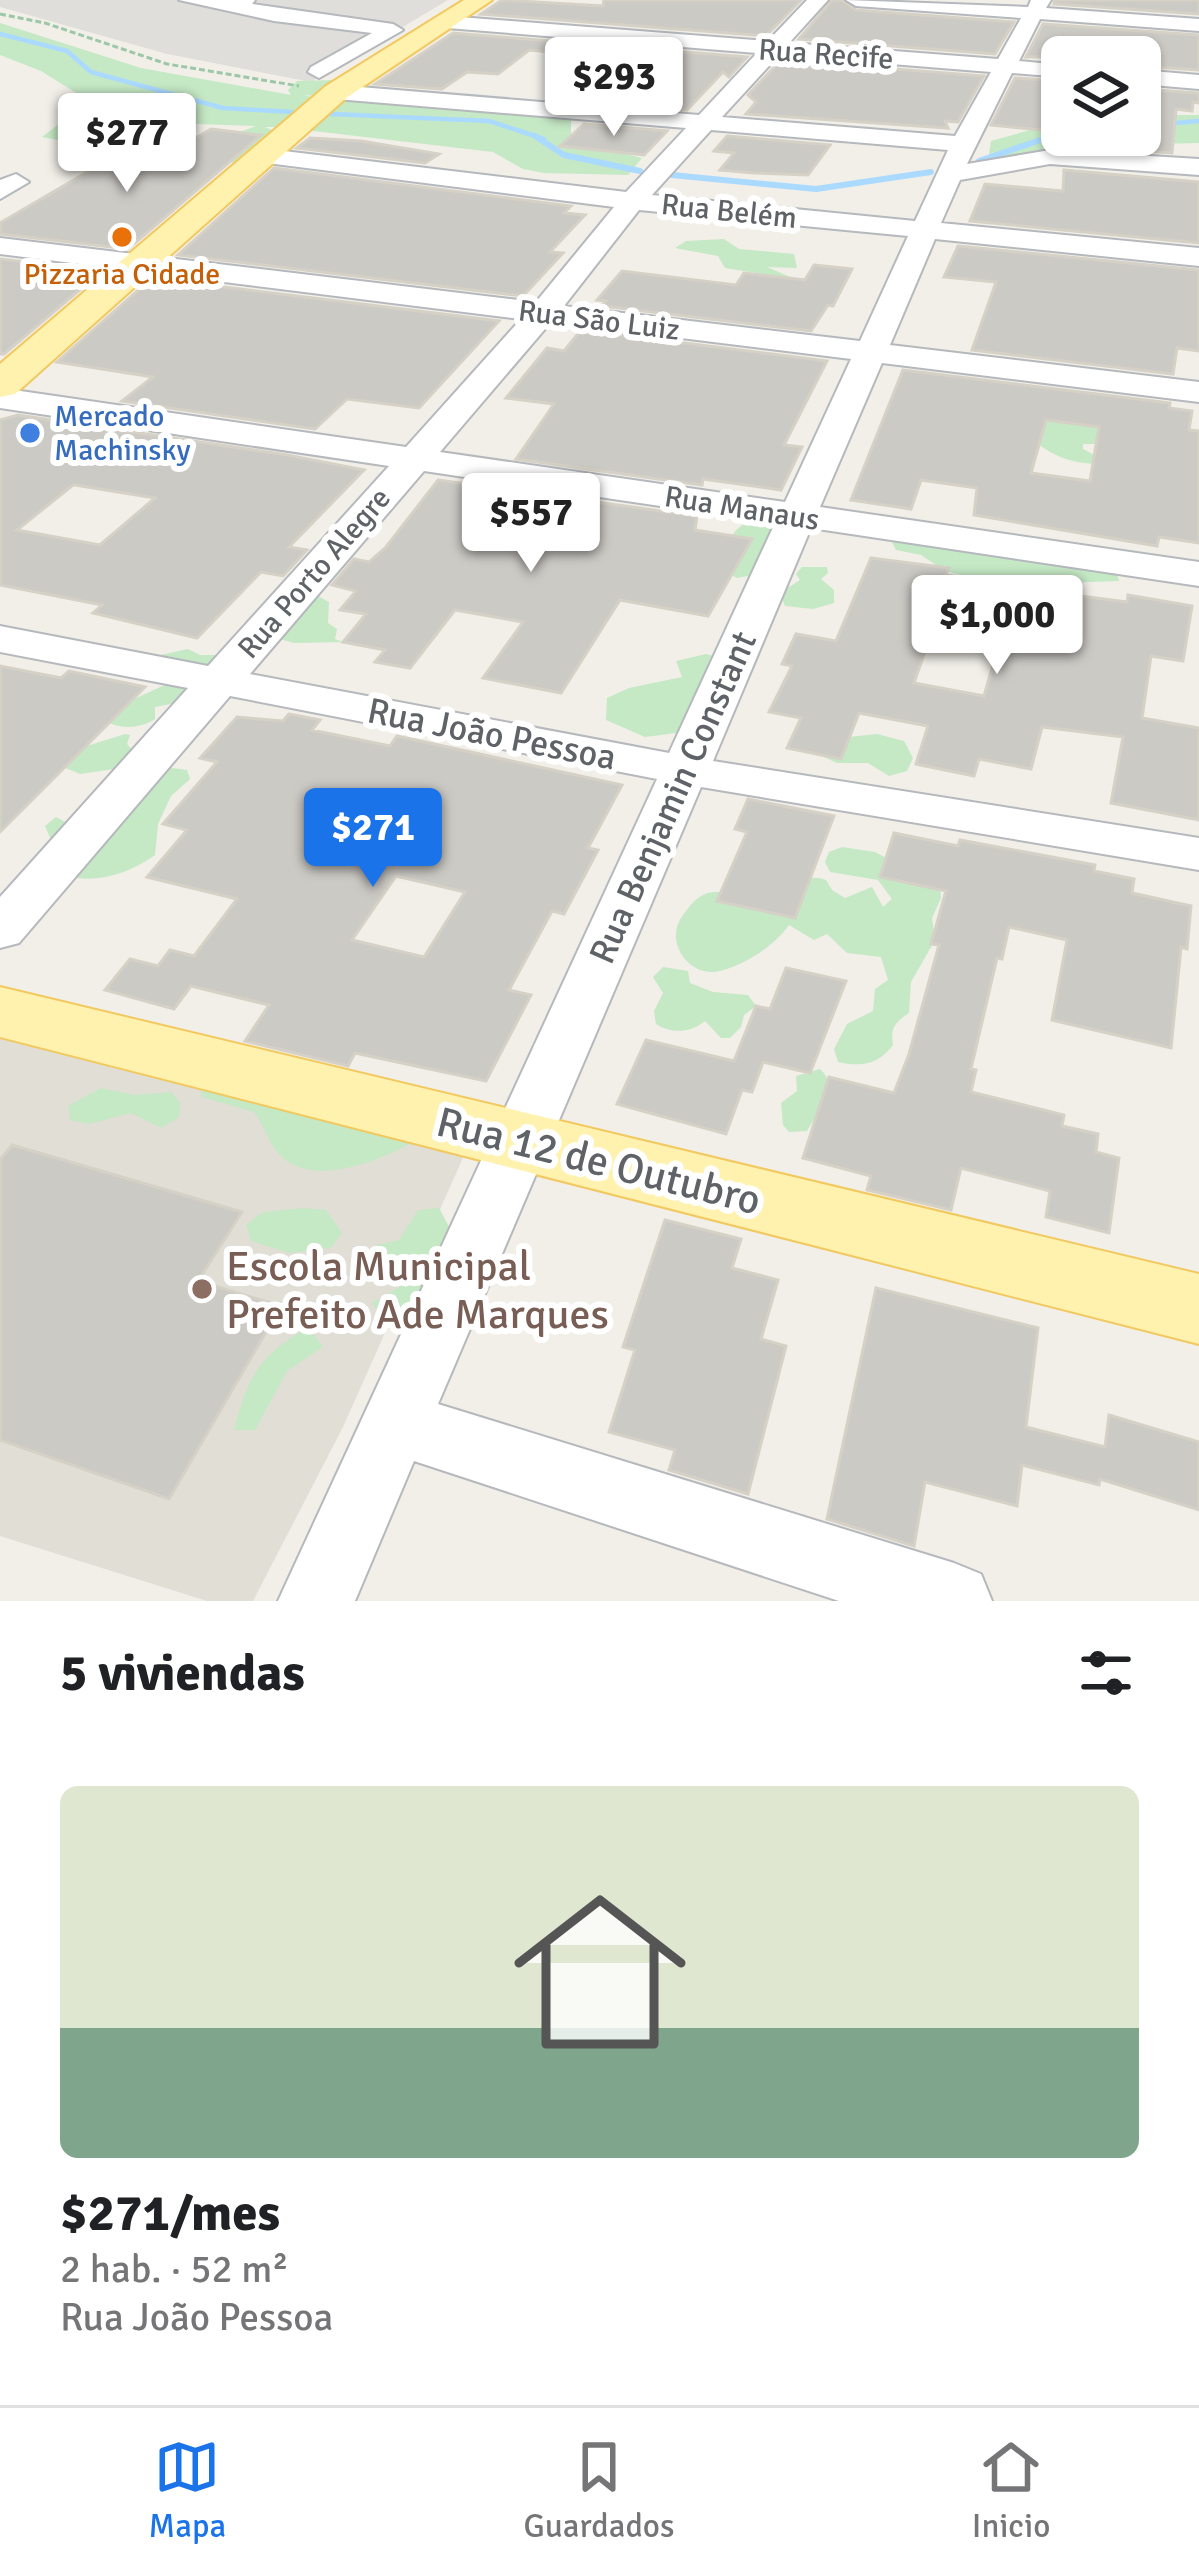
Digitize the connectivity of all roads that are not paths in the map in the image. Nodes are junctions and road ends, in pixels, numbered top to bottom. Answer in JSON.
{"nodes":[{"id":1,"x":189,"y":0,"type":"edge"},
{"id":2,"x":480,"y":0,"type":"edge"},
{"id":3,"x":818,"y":0,"type":"edge"},
{"id":4,"x":856,"y":0,"type":"edge"},
{"id":5,"x":239,"y":3,"type":"edge"},
{"id":6,"x":1039,"y":7,"type":"edge"},
{"id":7,"x":445,"y":11,"type":"edge"},
{"id":8,"x":1199,"y":25,"type":"edge"},
{"id":9,"x":393,"y":30,"type":"junction"},
{"id":10,"x":773,"y":51,"type":"junction"},
{"id":11,"x":1007,"y":67,"type":"junction"},
{"id":12,"x":1041,"y":69,"type":"edge"},
{"id":13,"x":1161,"y":79,"type":"edge"},
{"id":14,"x":327,"y":82,"type":"junction"},
{"id":15,"x":1199,"y":82,"type":"edge"},
{"id":16,"x":709,"y":123,"type":"junction"},
{"id":17,"x":963,"y":144,"type":"junction"},
{"id":18,"x":259,"y":155,"type":"junction"},
{"id":19,"x":1199,"y":167,"type":"edge"},
{"id":20,"x":950,"y":174,"type":"junction"},
{"id":21,"x":632,"y":201,"type":"junction"},
{"id":22,"x":925,"y":231,"type":"junction"},
{"id":23,"x":0,"y":246,"type":"edge"},
{"id":24,"x":1199,"y":257,"type":"edge"},
{"id":25,"x":137,"y":263,"type":"junction"},
{"id":26,"x":543,"y":313,"type":"junction"},
{"id":27,"x":871,"y":352,"type":"junction"},
{"id":28,"x":0,"y":385,"type":"edge"},
{"id":29,"x":1199,"y":392,"type":"edge"},
{"id":30,"x":0,"y":398,"type":"edge"},
{"id":31,"x":415,"y":458,"type":"junction"},
{"id":32,"x":796,"y":516,"type":"junction"},
{"id":33,"x":1199,"y":574,"type":"edge"},
{"id":34,"x":0,"y":639,"type":"edge"},
{"id":35,"x":220,"y":680,"type":"junction"},
{"id":36,"x":682,"y":770,"type":"junction"},
{"id":37,"x":1199,"y":854,"type":"edge"},
{"id":38,"x":0,"y":930,"type":"edge"},
{"id":39,"x":0,"y":1012,"type":"edge"},
{"id":40,"x":524,"y":1142,"type":"junction"},
{"id":41,"x":1199,"y":1309,"type":"edge"},
{"id":42,"x":398,"y":1424,"type":"junction"},
{"id":43,"x":316,"y":1601,"type":"edge"},
{"id":44,"x":954,"y":1601,"type":"edge"}],
"edges":[{"from":1,"to":5,"type":"street"},
{"from":2,"to":7,"type":"main road"},
{"from":3,"to":10,"type":"street","name":"Rua Porto Alegre"},
{"from":4,"to":6,"type":"street"},
{"from":5,"to":9,"type":"street"},
{"from":6,"to":8,"type":"street"},
{"from":6,"to":11,"type":"street","name":"Rua Benjamin Constant"},
{"from":7,"to":9,"type":"street"},
{"from":7,"to":10,"type":"street","name":"Rua Recife"},
{"from":7,"to":14,"type":"main road"},
{"from":9,"to":14,"type":"street"},
{"from":10,"to":11,"type":"street","name":"Rua Recife"},
{"from":10,"to":16,"type":"street","name":"Rua Porto Alegre"},
{"from":11,"to":12,"type":"street","name":"Rua Recife"},
{"from":11,"to":17,"type":"street","name":"Rua Benjamin Constant"},
{"from":13,"to":15,"type":"street"},
{"from":14,"to":16,"type":"street"},
{"from":14,"to":18,"type":"main road"},
{"from":16,"to":17,"type":"street"},
{"from":16,"to":21,"type":"street","name":"Rua Porto Alegre"},
{"from":17,"to":20,"type":"street","name":"Rua Benjamin Constant"},
{"from":18,"to":21,"type":"street","name":"Rua Belém"},
{"from":18,"to":25,"type":"main road"},
{"from":19,"to":20,"type":"street"},
{"from":20,"to":22,"type":"street","name":"Rua Benjamin Constant"},
{"from":21,"to":22,"type":"street","name":"Rua Belém"},
{"from":21,"to":26,"type":"street","name":"Rua Porto Alegre"},
{"from":22,"to":24,"type":"street","name":"Rua Belém"},
{"from":22,"to":27,"type":"street","name":"Rua Benjamin Constant"},
{"from":23,"to":25,"type":"street","name":"Rua São Luiz"},
{"from":25,"to":26,"type":"street","name":"Rua São Luiz"},
{"from":25,"to":28,"type":"main road"},
{"from":26,"to":27,"type":"street","name":"Rua São Luiz"},
{"from":26,"to":31,"type":"street","name":"Rua Porto Alegre"},
{"from":27,"to":29,"type":"street","name":"Rua São Luiz"},
{"from":27,"to":32,"type":"street","name":"Rua Benjamin Constant"},
{"from":30,"to":31,"type":"street","name":"Rua Manaus"},
{"from":31,"to":32,"type":"street","name":"Rua Manaus"},
{"from":31,"to":35,"type":"street","name":"Rua Porto Alegre"},
{"from":32,"to":33,"type":"street","name":"Rua Manaus"},
{"from":32,"to":36,"type":"street","name":"Rua Benjamin Constant"},
{"from":34,"to":35,"type":"street","name":"Rua João Pessoa"},
{"from":35,"to":36,"type":"street","name":"Rua João Pessoa"},
{"from":35,"to":38,"type":"street","name":"Rua Porto Alegre"},
{"from":36,"to":37,"type":"street","name":"Rua João Pessoa"},
{"from":36,"to":40,"type":"street","name":"Rua Benjamin Constant"},
{"from":39,"to":40,"type":"main road","name":"Rua 12 de Outubro"},
{"from":40,"to":41,"type":"main road","name":"Rua 12 de Outubro"},
{"from":40,"to":42,"type":"street","name":"Rua Benjamin Constant"},
{"from":42,"to":43,"type":"street","name":"Rua Benjamin Constant"},
{"from":42,"to":44,"type":"street"}]}
